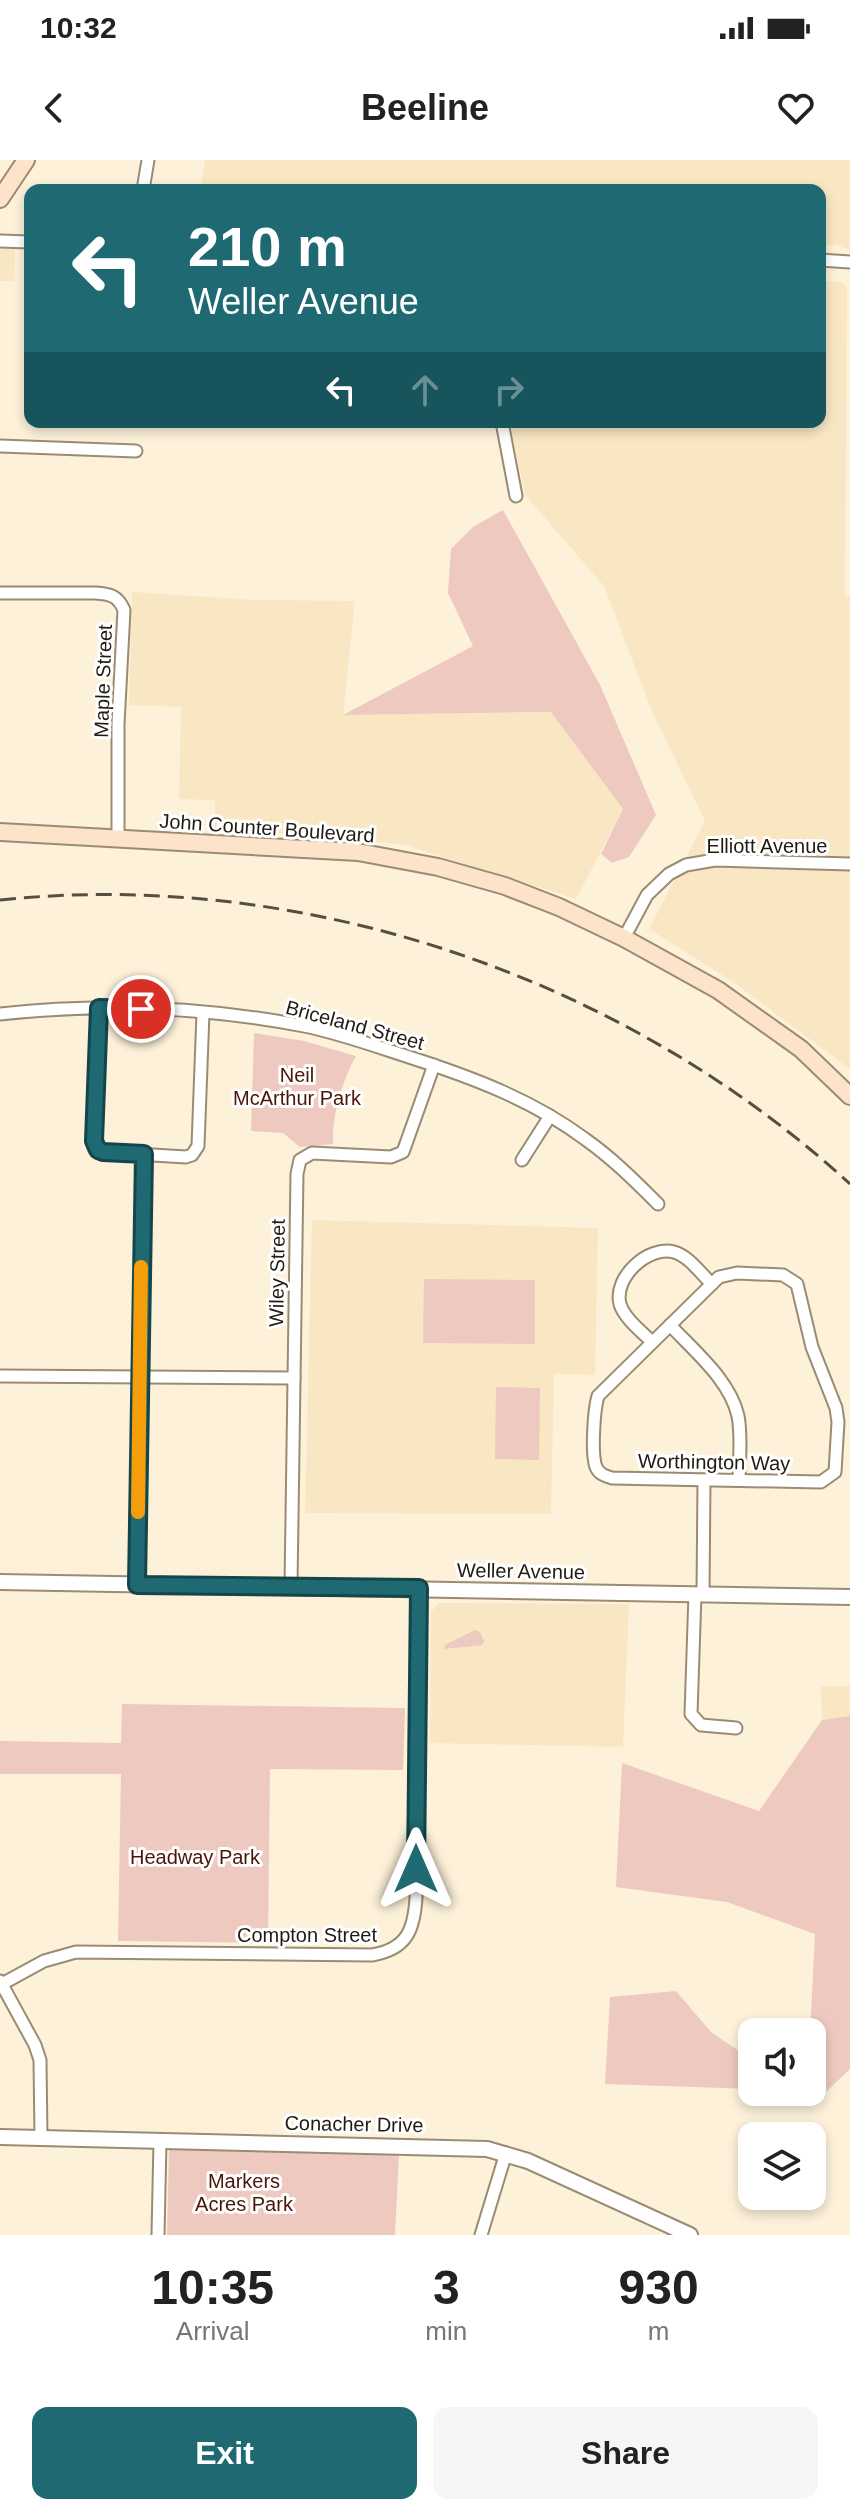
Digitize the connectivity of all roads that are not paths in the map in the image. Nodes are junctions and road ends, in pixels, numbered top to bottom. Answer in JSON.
{"nodes":[{"id":1,"x":26,"y":160,"type":"edge"},
{"id":2,"x":148,"y":160,"type":"edge"},
{"id":3,"x":144,"y":184,"type":"edge"},
{"id":4,"x":0,"y":199,"type":"edge"},
{"id":5,"x":0,"y":241,"type":"edge"},
{"id":6,"x":24,"y":242,"type":"edge"},
{"id":7,"x":826,"y":260,"type":"edge"},
{"id":8,"x":850,"y":262,"type":"edge"},
{"id":9,"x":503,"y":428,"type":"edge"},
{"id":10,"x":0,"y":446,"type":"edge"},
{"id":11,"x":136,"y":451,"type":"dead end"},
{"id":12,"x":516,"y":496,"type":"dead end"},
{"id":13,"x":0,"y":593,"type":"edge"},
{"id":14,"x":0,"y":832,"type":"edge"},
{"id":15,"x":118,"y":838,"type":"junction"},
{"id":16,"x":850,"y":864,"type":"edge"},
{"id":17,"x":624,"y":938,"type":"junction"},
{"id":18,"x":99,"y":1008,"type":"junction"},
{"id":19,"x":203,"y":1013,"type":"junction"},
{"id":20,"x":0,"y":1014,"type":"edge"},
{"id":21,"x":434,"y":1065,"type":"junction"},
{"id":22,"x":850,"y":1096,"type":"edge"},
{"id":23,"x":550,"y":1116,"type":"junction"},
{"id":24,"x":144,"y":1154,"type":"junction"},
{"id":25,"x":522,"y":1160,"type":"dead end"},
{"id":26,"x":658,"y":1204,"type":"dead end"},
{"id":27,"x":712,"y":1284,"type":"junction"},
{"id":28,"x":670,"y":1325,"type":"junction"},
{"id":29,"x":652,"y":1342,"type":"junction"},
{"id":30,"x":0,"y":1376,"type":"edge"},
{"id":31,"x":139,"y":1378,"type":"junction"},
{"id":32,"x":294,"y":1378,"type":"junction"},
{"id":33,"x":844,"y":1422,"type":"edge"},
{"id":34,"x":704,"y":1480,"type":"junction"},
{"id":35,"x":739,"y":1480,"type":"junction"},
{"id":36,"x":0,"y":1582,"type":"edge"},
{"id":37,"x":137,"y":1585,"type":"junction"},
{"id":38,"x":291,"y":1586,"type":"junction"},
{"id":39,"x":419,"y":1588,"type":"junction"},
{"id":40,"x":699,"y":1594,"type":"junction"},
{"id":41,"x":850,"y":1597,"type":"edge"},
{"id":42,"x":736,"y":1728,"type":"dead end"},
{"id":43,"x":1,"y":1982,"type":"edge"},
{"id":44,"x":0,"y":2137,"type":"edge"},
{"id":45,"x":41,"y":2138,"type":"junction"},
{"id":46,"x":160,"y":2141,"type":"junction"},
{"id":47,"x":506,"y":2153,"type":"junction"},
{"id":48,"x":158,"y":2235,"type":"edge"},
{"id":49,"x":481,"y":2235,"type":"edge"},
{"id":50,"x":690,"y":2235,"type":"edge"}],
"edges":[{"from":1,"to":4,"type":"main road"},
{"from":2,"to":3,"type":"street"},
{"from":5,"to":6,"type":"street"},
{"from":7,"to":8,"type":"street"},
{"from":9,"to":12,"type":"street"},
{"from":10,"to":11,"type":"street"},
{"from":13,"to":15,"type":"street","name":"Maple Street"},
{"from":14,"to":15,"type":"main road","name":"John Counter Boulevard"},
{"from":15,"to":17,"type":"main road","name":"John Counter Boulevard"},
{"from":16,"to":17,"type":"street","name":"Elliott Avenue"},
{"from":17,"to":22,"type":"main road","name":"John Counter Boulevard"},
{"from":18,"to":19,"type":"street","name":"Briceland Street"},
{"from":18,"to":20,"type":"street","name":"Briceland Street"},
{"from":18,"to":24,"type":"street"},
{"from":19,"to":21,"type":"street","name":"Briceland Street"},
{"from":19,"to":24,"type":"street"},
{"from":21,"to":23,"type":"street","name":"Briceland Street"},
{"from":21,"to":32,"type":"street","name":"Wiley Street"},
{"from":23,"to":25,"type":"street"},
{"from":23,"to":26,"type":"street","name":"Briceland Street"},
{"from":24,"to":31,"type":"street"},
{"from":27,"to":28,"type":"street","name":"Worthington Way"},
{"from":27,"to":29,"type":"street"},
{"from":27,"to":33,"type":"street","name":"Worthington Way"},
{"from":28,"to":29,"type":"street","name":"Worthington Way"},
{"from":28,"to":35,"type":"street"},
{"from":29,"to":34,"type":"street","name":"Worthington Way"},
{"from":30,"to":31,"type":"street"},
{"from":31,"to":32,"type":"street"},
{"from":31,"to":37,"type":"street"},
{"from":32,"to":38,"type":"street","name":"Wiley Street"},
{"from":33,"to":35,"type":"street","name":"Worthington Way"},
{"from":34,"to":35,"type":"street","name":"Worthington Way"},
{"from":34,"to":40,"type":"street"},
{"from":36,"to":37,"type":"street","name":"Weller Avenue"},
{"from":37,"to":38,"type":"street","name":"Weller Avenue"},
{"from":38,"to":39,"type":"street","name":"Weller Avenue"},
{"from":39,"to":40,"type":"street","name":"Weller Avenue"},
{"from":39,"to":43,"type":"street","name":"Compton Street"},
{"from":40,"to":41,"type":"street","name":"Weller Avenue"},
{"from":40,"to":42,"type":"street"},
{"from":43,"to":45,"type":"street"},
{"from":44,"to":45,"type":"street","name":"Conacher Drive"},
{"from":45,"to":46,"type":"street","name":"Conacher Drive"},
{"from":46,"to":47,"type":"street","name":"Conacher Drive"},
{"from":46,"to":48,"type":"street"},
{"from":47,"to":49,"type":"street"},
{"from":47,"to":50,"type":"street","name":"Conacher Drive"}]}
